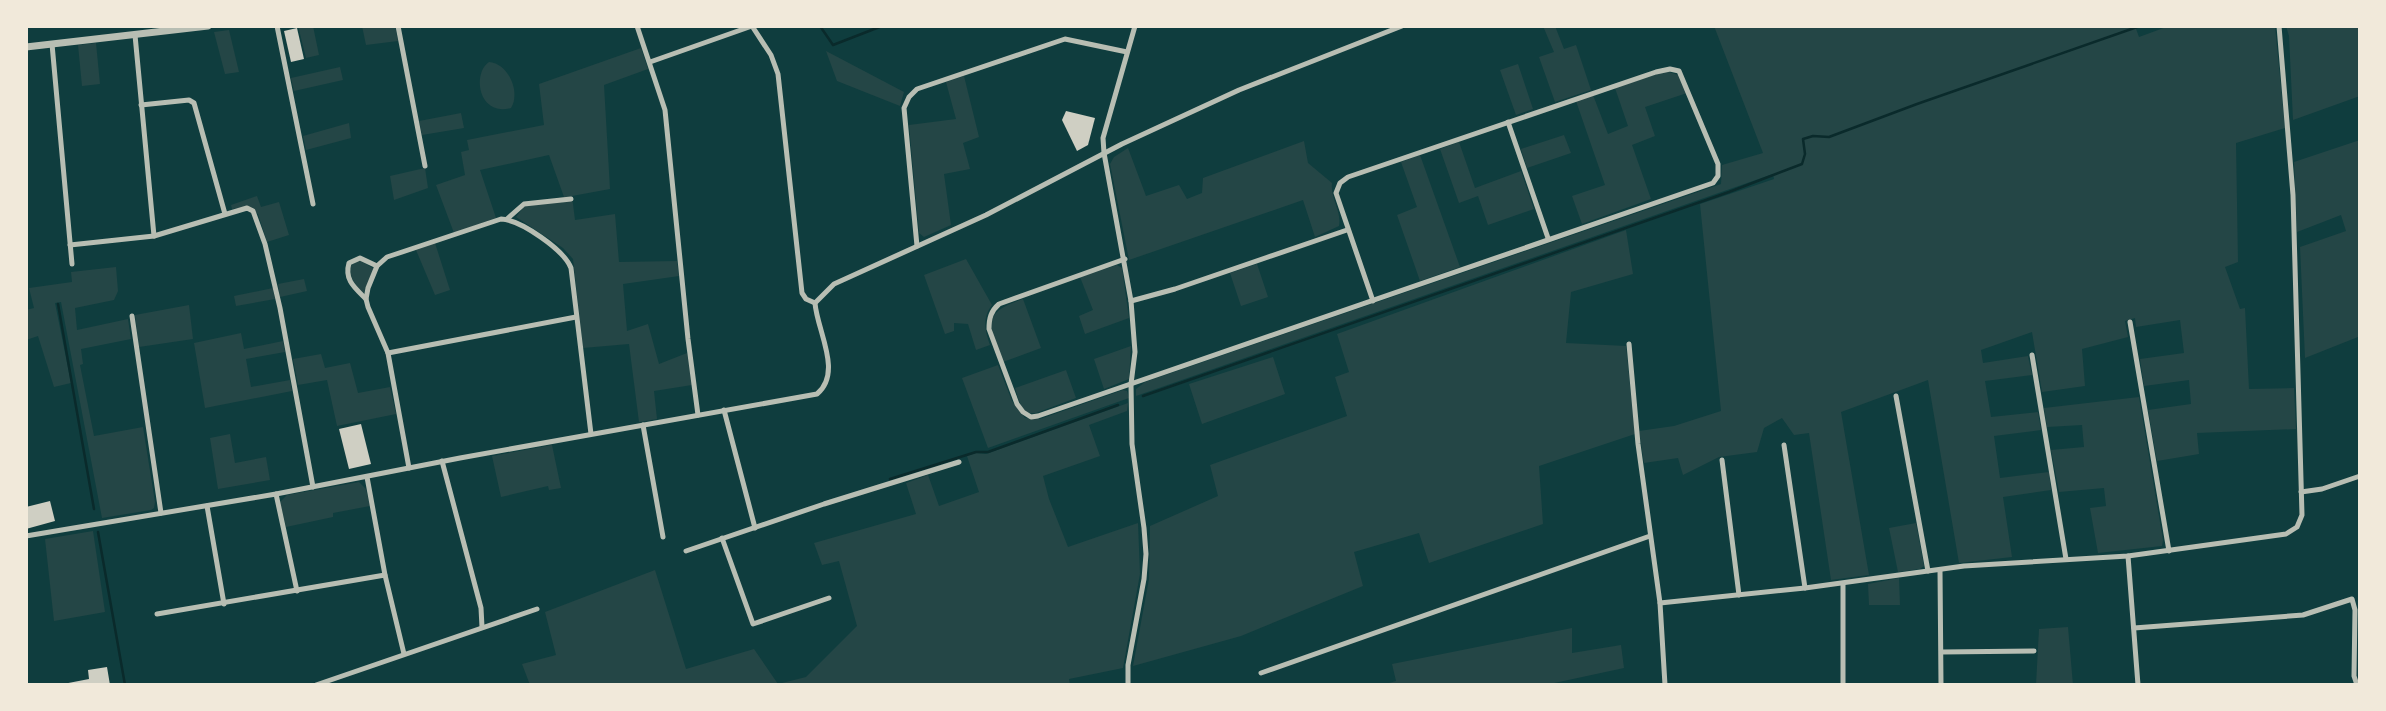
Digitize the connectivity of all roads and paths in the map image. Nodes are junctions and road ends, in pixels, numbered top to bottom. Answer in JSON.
{"nodes":[{"id":1,"x":208,"y":26,"type":"edge"},
{"id":2,"x":277,"y":26,"type":"edge"},
{"id":3,"x":398,"y":26,"type":"edge"},
{"id":4,"x":637,"y":26,"type":"edge"},
{"id":5,"x":752,"y":26,"type":"edge"},
{"id":6,"x":1135,"y":26,"type":"edge"},
{"id":7,"x":1402,"y":26,"type":"edge"},
{"id":8,"x":2279,"y":26,"type":"edge"},
{"id":9,"x":199,"y":27,"type":"edge"},
{"id":10,"x":1383,"y":30,"type":"edge"},
{"id":11,"x":135,"y":35,"type":"junction"},
{"id":12,"x":52,"y":44,"type":"junction"},
{"id":13,"x":26,"y":47,"type":"edge"},
{"id":14,"x":1127,"y":52,"type":"junction"},
{"id":15,"x":650,"y":62,"type":"junction"},
{"id":16,"x":141,"y":105,"type":"junction"},
{"id":17,"x":1508,"y":122,"type":"junction"},
{"id":18,"x":1104,"y":153,"type":"junction"},
{"id":19,"x":425,"y":166,"type":"dead end"},
{"id":20,"x":571,"y":199,"type":"dead end"},
{"id":21,"x":313,"y":204,"type":"dead end"},
{"id":22,"x":225,"y":214,"type":"junction"},
{"id":23,"x":507,"y":219,"type":"junction"},
{"id":24,"x":1347,"y":230,"type":"junction"},
{"id":25,"x":154,"y":236,"type":"junction"},
{"id":26,"x":1548,"y":238,"type":"junction"},
{"id":27,"x":71,"y":245,"type":"junction"},
{"id":28,"x":917,"y":246,"type":"junction"},
{"id":29,"x":1125,"y":259,"type":"junction"},
{"id":30,"x":72,"y":264,"type":"dead end"},
{"id":31,"x":377,"y":266,"type":"junction"},
{"id":32,"x":366,"y":299,"type":"junction"},
{"id":33,"x":1373,"y":301,"type":"junction"},
{"id":34,"x":1131,"y":302,"type":"junction"},
{"id":35,"x":815,"y":303,"type":"junction"},
{"id":36,"x":132,"y":316,"type":"dead end"},
{"id":37,"x":576,"y":317,"type":"junction"},
{"id":38,"x":2130,"y":322,"type":"dead end"},
{"id":39,"x":1629,"y":344,"type":"dead end"},
{"id":40,"x":387,"y":353,"type":"junction"},
{"id":41,"x":2032,"y":355,"type":"dead end"},
{"id":42,"x":1131,"y":384,"type":"junction"},
{"id":43,"x":1896,"y":396,"type":"dead end"},
{"id":44,"x":724,"y":410,"type":"junction"},
{"id":45,"x":698,"y":415,"type":"junction"},
{"id":46,"x":643,"y":425,"type":"junction"},
{"id":47,"x":591,"y":434,"type":"junction"},
{"id":48,"x":1784,"y":445,"type":"dead end"},
{"id":49,"x":1722,"y":460,"type":"dead end"},
{"id":50,"x":442,"y":461,"type":"junction"},
{"id":51,"x":959,"y":462,"type":"dead end"},
{"id":52,"x":410,"y":468,"type":"junction"},
{"id":53,"x":2360,"y":475,"type":"edge"},
{"id":54,"x":368,"y":477,"type":"junction"},
{"id":55,"x":313,"y":487,"type":"junction"},
{"id":56,"x":2301,"y":492,"type":"junction"},
{"id":57,"x":276,"y":494,"type":"junction"},
{"id":58,"x":207,"y":506,"type":"junction"},
{"id":59,"x":161,"y":513,"type":"junction"},
{"id":60,"x":755,"y":528,"type":"junction"},
{"id":61,"x":26,"y":536,"type":"edge"},
{"id":62,"x":1650,"y":536,"type":"junction"},
{"id":63,"x":663,"y":537,"type":"dead end"},
{"id":64,"x":722,"y":538,"type":"junction"},
{"id":65,"x":686,"y":551,"type":"dead end"},
{"id":66,"x":2169,"y":551,"type":"junction"},
{"id":67,"x":2128,"y":556,"type":"junction"},
{"id":68,"x":2066,"y":559,"type":"junction"},
{"id":69,"x":1940,"y":570,"type":"junction"},
{"id":70,"x":1928,"y":571,"type":"junction"},
{"id":71,"x":384,"y":575,"type":"junction"},
{"id":72,"x":1843,"y":584,"type":"junction"},
{"id":73,"x":1805,"y":588,"type":"junction"},
{"id":74,"x":297,"y":591,"type":"junction"},
{"id":75,"x":1739,"y":596,"type":"junction"},
{"id":76,"x":829,"y":598,"type":"dead end"},
{"id":77,"x":1660,"y":603,"type":"junction"},
{"id":78,"x":224,"y":604,"type":"junction"},
{"id":79,"x":537,"y":609,"type":"dead end"},
{"id":80,"x":157,"y":614,"type":"dead end"},
{"id":81,"x":482,"y":627,"type":"junction"},
{"id":82,"x":2134,"y":628,"type":"junction"},
{"id":83,"x":1942,"y":652,"type":"junction"},
{"id":84,"x":2034,"y":652,"type":"dead end"},
{"id":85,"x":404,"y":654,"type":"junction"},
{"id":86,"x":1261,"y":673,"type":"dead end"},
{"id":87,"x":316,"y":685,"type":"edge"},
{"id":88,"x":1128,"y":685,"type":"edge"},
{"id":89,"x":1665,"y":685,"type":"edge"},
{"id":90,"x":1843,"y":685,"type":"edge"},
{"id":91,"x":1941,"y":685,"type":"edge"},
{"id":92,"x":2138,"y":685,"type":"edge"},
{"id":93,"x":2357,"y":685,"type":"edge"}],
"edges":[{"from":1,"to":9,"type":"street"},
{"from":2,"to":21,"type":"street"},
{"from":3,"to":19,"type":"street"},
{"from":4,"to":15,"type":"street"},
{"from":5,"to":15,"type":"street"},
{"from":5,"to":35,"type":"street"},
{"from":6,"to":14,"type":"street"},
{"from":7,"to":10,"type":"street"},
{"from":8,"to":56,"type":"street"},
{"from":9,"to":11,"type":"street"},
{"from":10,"to":18,"type":"street"},
{"from":11,"to":12,"type":"street"},
{"from":11,"to":16,"type":"street"},
{"from":12,"to":13,"type":"street"},
{"from":12,"to":27,"type":"street"},
{"from":14,"to":18,"type":"street"},
{"from":14,"to":28,"type":"street"},
{"from":15,"to":45,"type":"street"},
{"from":16,"to":22,"type":"street"},
{"from":16,"to":25,"type":"street"},
{"from":17,"to":24,"type":"street"},
{"from":17,"to":26,"type":"street"},
{"from":17,"to":26,"type":"street"},
{"from":18,"to":28,"type":"street"},
{"from":18,"to":29,"type":"street"},
{"from":20,"to":23,"type":"street"},
{"from":22,"to":25,"type":"street"},
{"from":22,"to":55,"type":"street"},
{"from":23,"to":31,"type":"street"},
{"from":23,"to":37,"type":"street"},
{"from":24,"to":33,"type":"street"},
{"from":24,"to":34,"type":"street"},
{"from":25,"to":27,"type":"street"},
{"from":26,"to":33,"type":"street"},
{"from":27,"to":30,"type":"street"},
{"from":28,"to":35,"type":"street"},
{"from":29,"to":34,"type":"street"},
{"from":29,"to":42,"type":"street"},
{"from":31,"to":32,"type":"street"},
{"from":31,"to":32,"type":"street"},
{"from":32,"to":40,"type":"street"},
{"from":33,"to":42,"type":"street"},
{"from":34,"to":42,"type":"street"},
{"from":35,"to":44,"type":"street"},
{"from":36,"to":59,"type":"street"},
{"from":37,"to":40,"type":"street"},
{"from":37,"to":47,"type":"street"},
{"from":38,"to":66,"type":"street"},
{"from":39,"to":62,"type":"street"},
{"from":40,"to":52,"type":"street"},
{"from":41,"to":68,"type":"street"},
{"from":42,"to":88,"type":"street"},
{"from":43,"to":70,"type":"street"},
{"from":44,"to":45,"type":"street"},
{"from":44,"to":60,"type":"street"},
{"from":45,"to":46,"type":"street"},
{"from":46,"to":47,"type":"street"},
{"from":46,"to":63,"type":"street"},
{"from":47,"to":50,"type":"street"},
{"from":48,"to":73,"type":"street"},
{"from":49,"to":75,"type":"street"},
{"from":50,"to":52,"type":"street"},
{"from":50,"to":81,"type":"street"},
{"from":51,"to":60,"type":"street"},
{"from":52,"to":54,"type":"street"},
{"from":53,"to":56,"type":"street"},
{"from":54,"to":55,"type":"street"},
{"from":54,"to":71,"type":"street"},
{"from":55,"to":57,"type":"street"},
{"from":56,"to":66,"type":"street"},
{"from":57,"to":58,"type":"street"},
{"from":57,"to":74,"type":"street"},
{"from":58,"to":59,"type":"street"},
{"from":58,"to":78,"type":"street"},
{"from":59,"to":61,"type":"street"},
{"from":60,"to":64,"type":"street"},
{"from":62,"to":77,"type":"street"},
{"from":62,"to":86,"type":"street"},
{"from":64,"to":65,"type":"street"},
{"from":64,"to":76,"type":"street"},
{"from":66,"to":67,"type":"street"},
{"from":67,"to":68,"type":"street"},
{"from":67,"to":82,"type":"street"},
{"from":68,"to":69,"type":"street"},
{"from":69,"to":70,"type":"street"},
{"from":69,"to":83,"type":"street"},
{"from":70,"to":72,"type":"street"},
{"from":71,"to":74,"type":"street"},
{"from":71,"to":85,"type":"street"},
{"from":72,"to":73,"type":"street"},
{"from":72,"to":90,"type":"street"},
{"from":73,"to":75,"type":"street"},
{"from":74,"to":78,"type":"street"},
{"from":75,"to":77,"type":"street"},
{"from":77,"to":89,"type":"street"},
{"from":78,"to":80,"type":"street"},
{"from":79,"to":81,"type":"street"},
{"from":81,"to":85,"type":"street"},
{"from":82,"to":92,"type":"street"},
{"from":82,"to":93,"type":"street"},
{"from":83,"to":84,"type":"street"},
{"from":83,"to":91,"type":"street"},
{"from":85,"to":87,"type":"street"}]}
